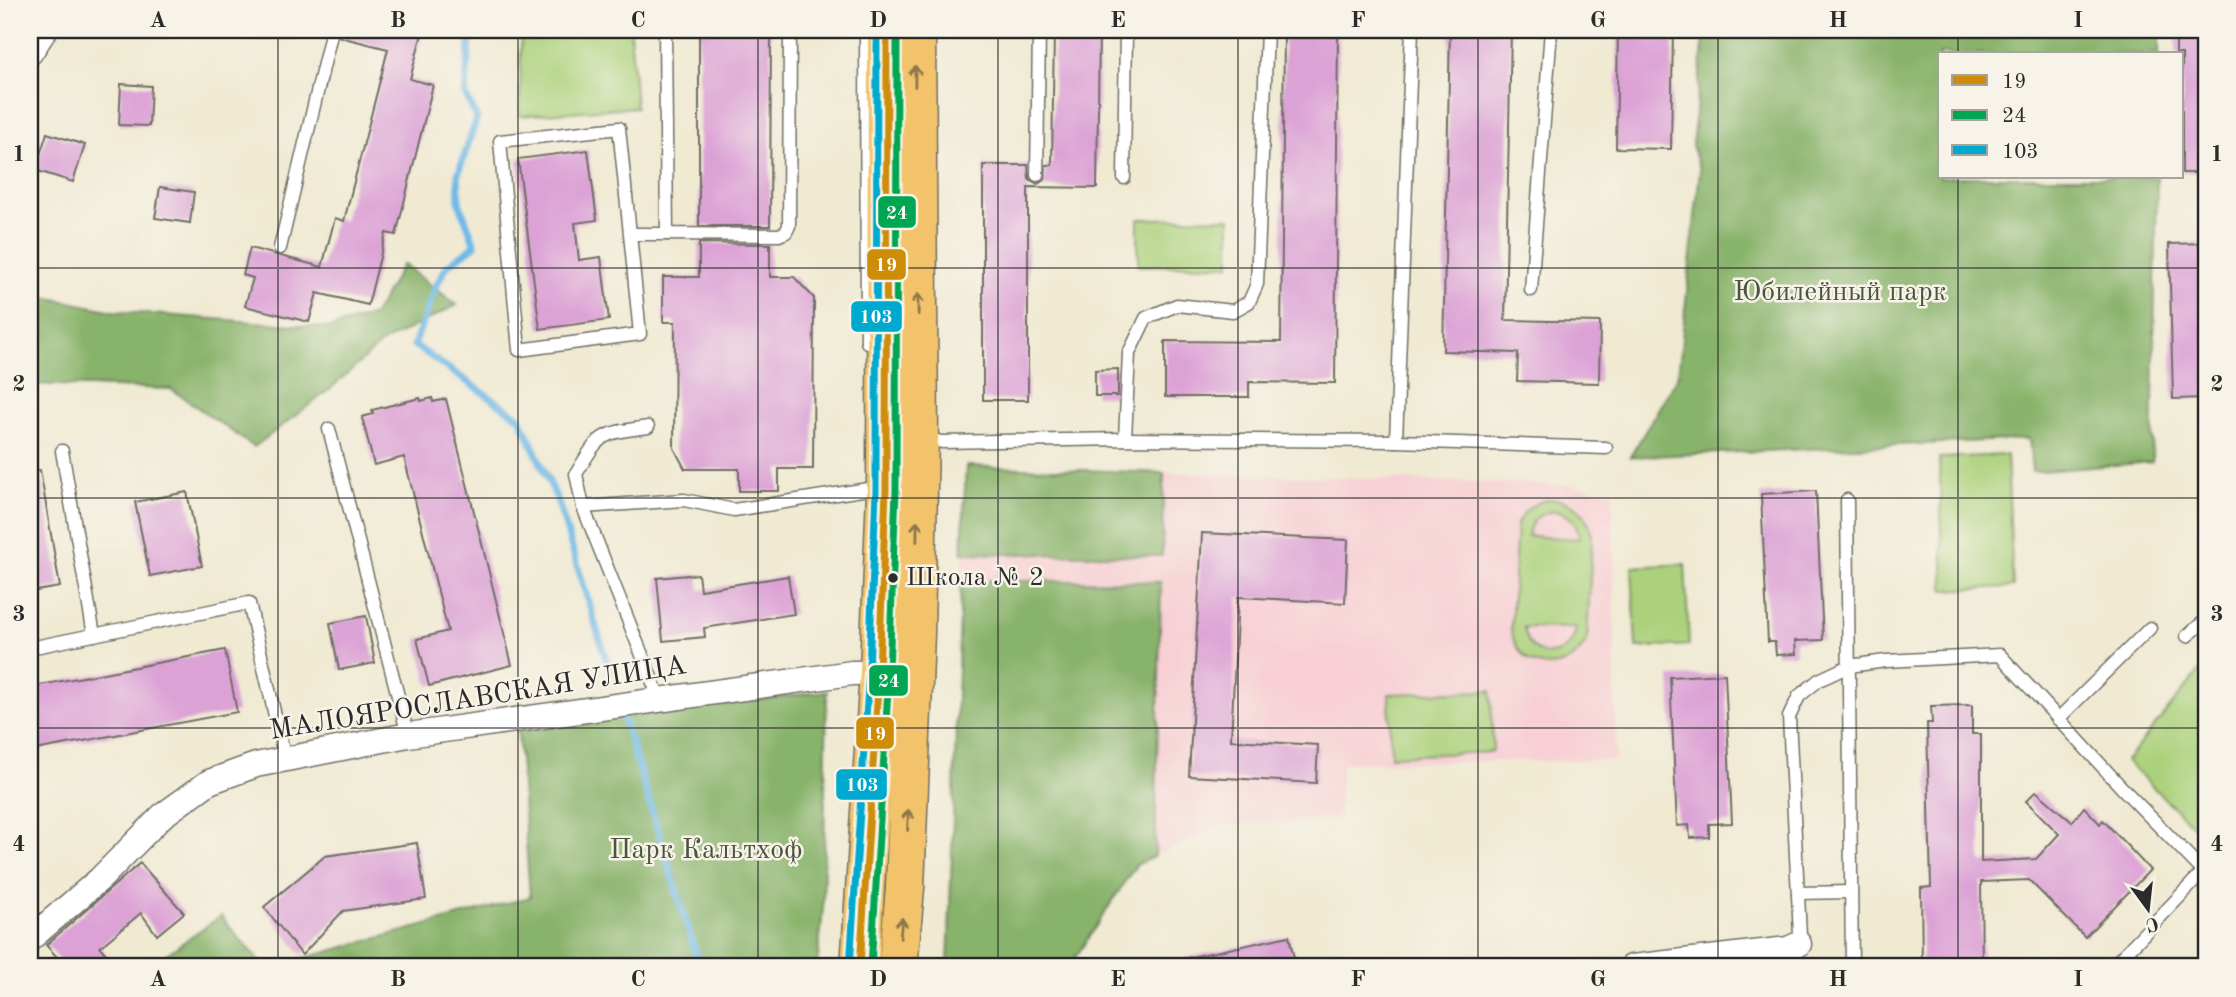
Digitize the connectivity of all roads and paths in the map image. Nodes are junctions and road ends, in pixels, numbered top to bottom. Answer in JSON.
{"nodes":[{"id":1,"x":45,"y":30,"type":"edge"},
{"id":2,"x":332,"y":30,"type":"edge"},
{"id":3,"x":665,"y":30,"type":"edge"},
{"id":4,"x":790,"y":30,"type":"edge"},
{"id":5,"x":866,"y":30,"type":"edge"},
{"id":6,"x":887,"y":30,"type":"edge"},
{"id":7,"x":915,"y":30,"type":"edge"},
{"id":8,"x":1039,"y":30,"type":"edge"},
{"id":9,"x":1125,"y":30,"type":"edge"},
{"id":10,"x":1267,"y":30,"type":"edge"},
{"id":11,"x":1412,"y":30,"type":"edge"},
{"id":12,"x":1551,"y":30,"type":"edge"},
{"id":13,"x":30,"y":53,"type":"edge"},
{"id":14,"x":1037,"y":175,"type":"dead end"},
{"id":15,"x":1124,"y":178,"type":"dead end"},
{"id":16,"x":630,"y":234,"type":"junction"},
{"id":17,"x":667,"y":234,"type":"junction"},
{"id":18,"x":280,"y":248,"type":"dead end"},
{"id":19,"x":1531,"y":290,"type":"dead end"},
{"id":20,"x":648,"y":426,"type":"dead end"},
{"id":21,"x":329,"y":429,"type":"dead end"},
{"id":22,"x":919,"y":438,"type":"junction"},
{"id":23,"x":1125,"y":439,"type":"junction"},
{"id":24,"x":1396,"y":442,"type":"junction"},
{"id":25,"x":1606,"y":449,"type":"dead end"},
{"id":26,"x":62,"y":451,"type":"dead end"},
{"id":27,"x":877,"y":490,"type":"junction"},
{"id":28,"x":1847,"y":500,"type":"dead end"},
{"id":29,"x":583,"y":508,"type":"junction"},
{"id":30,"x":2206,"y":620,"type":"edge"},
{"id":31,"x":2150,"y":628,"type":"dead end"},
{"id":32,"x":94,"y":635,"type":"junction"},
{"id":33,"x":2187,"y":636,"type":"dead end"},
{"id":34,"x":30,"y":648,"type":"edge"},
{"id":35,"x":1849,"y":666,"type":"junction"},
{"id":36,"x":896,"y":672,"type":"junction"},
{"id":37,"x":660,"y":700,"type":"junction"},
{"id":38,"x":2058,"y":719,"type":"junction"},
{"id":39,"x":408,"y":735,"type":"junction"},
{"id":40,"x":285,"y":759,"type":"junction"},
{"id":41,"x":2205,"y":870,"type":"edge"},
{"id":42,"x":1851,"y":892,"type":"junction"},
{"id":43,"x":1798,"y":893,"type":"junction"},
{"id":44,"x":30,"y":939,"type":"edge"},
{"id":45,"x":1798,"y":944,"type":"joint"},
{"id":46,"x":860,"y":967,"type":"edge"},
{"id":47,"x":898,"y":967,"type":"edge"},
{"id":48,"x":1632,"y":967,"type":"edge"},
{"id":49,"x":1852,"y":967,"type":"edge"},
{"id":50,"x":2112,"y":967,"type":"edge"}],
"edges":[{"from":1,"to":13,"type":"street"},
{"from":2,"to":18,"type":"lane"},
{"from":3,"to":17,"type":"lane"},
{"from":4,"to":17,"type":"lane"},
{"from":5,"to":27,"type":"lane"},
{"from":6,"to":27,"type":"main road"},
{"from":22,"to":7,"type":"main road","one_way":true},
{"from":8,"to":14,"type":"lane"},
{"from":9,"to":15,"type":"lane"},
{"from":10,"to":23,"type":"lane"},
{"from":11,"to":24,"type":"lane"},
{"from":12,"to":19,"type":"lane"},
{"from":16,"to":16,"type":"lane"},
{"from":16,"to":17,"type":"lane"},
{"from":20,"to":29,"type":"lane"},
{"from":21,"to":39,"type":"lane"},
{"from":22,"to":23,"type":"lane"},
{"from":36,"to":22,"type":"main road","one_way":true},
{"from":23,"to":24,"type":"lane"},
{"from":24,"to":25,"type":"lane"},
{"from":26,"to":32,"type":"lane"},
{"from":27,"to":29,"type":"lane"},
{"from":27,"to":36,"type":"main road"},
{"from":28,"to":35,"type":"lane"},
{"from":29,"to":37,"type":"lane"},
{"from":30,"to":33,"type":"lane"},
{"from":31,"to":38,"type":"lane"},
{"from":32,"to":34,"type":"lane"},
{"from":32,"to":40,"type":"lane"},
{"from":35,"to":38,"type":"lane"},
{"from":35,"to":42,"type":"lane"},
{"from":35,"to":43,"type":"lane"},
{"from":36,"to":37,"type":"street","name":"МАЛОЯРОСЛАВСКАЯ УЛИЦА"},
{"from":36,"to":46,"type":"main road"},
{"from":47,"to":36,"type":"main road","one_way":true},
{"from":37,"to":39,"type":"street","name":"МАЛОЯРОСЛАВСКАЯ УЛИЦА"},
{"from":38,"to":41,"type":"lane"},
{"from":39,"to":40,"type":"street","name":"МАЛОЯРОСЛАВСКАЯ УЛИЦА"},
{"from":40,"to":44,"type":"street","name":"МАЛОЯРОСЛАВСКАЯ УЛИЦА"},
{"from":41,"to":50,"type":"lane"},
{"from":42,"to":43,"type":"lane"},
{"from":42,"to":49,"type":"lane"},
{"from":43,"to":45,"type":"lane"},
{"from":45,"to":48,"type":"street"}]}
